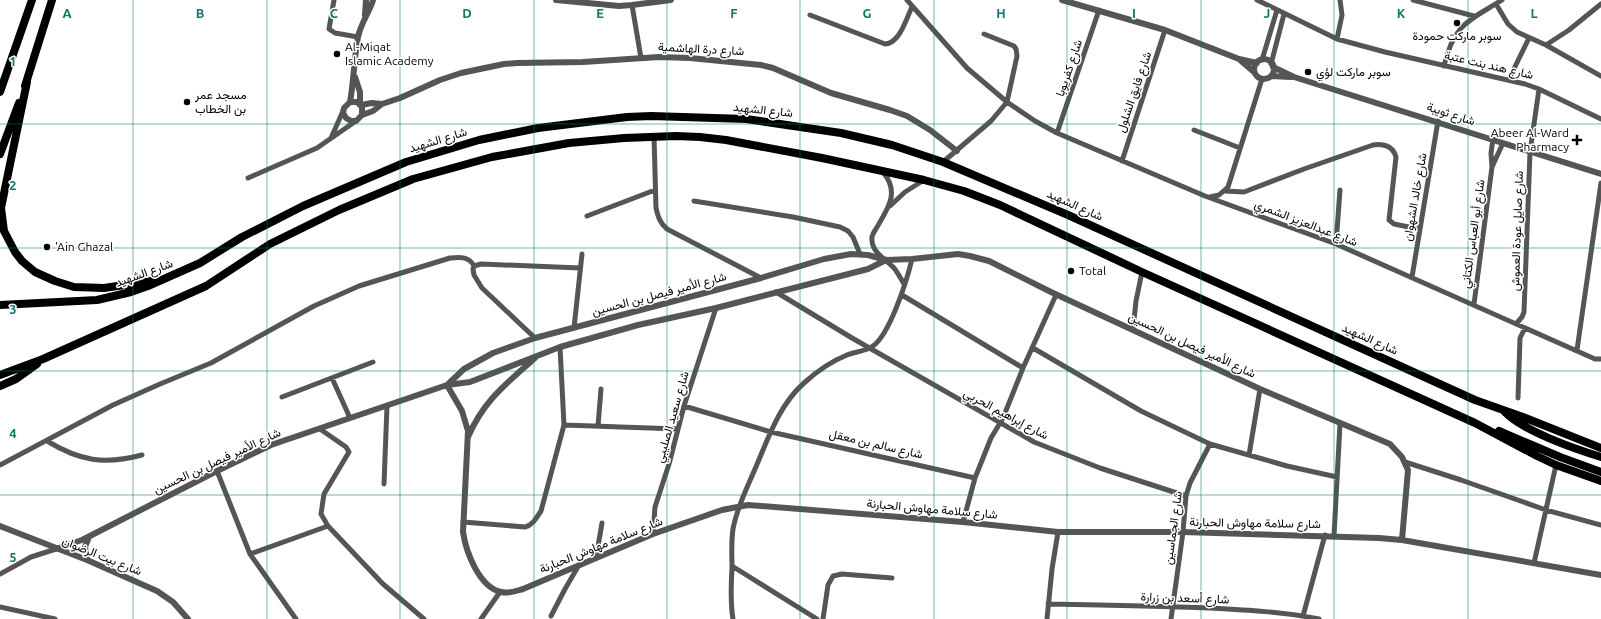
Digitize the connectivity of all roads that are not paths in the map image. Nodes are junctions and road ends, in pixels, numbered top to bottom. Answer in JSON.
{"nodes":[{"id":1,"x":32,"y":0,"type":"edge"},
{"id":2,"x":52,"y":0,"type":"edge"},
{"id":3,"x":334,"y":0,"type":"edge"},
{"id":4,"x":366,"y":0,"type":"edge"},
{"id":5,"x":373,"y":0,"type":"edge"},
{"id":6,"x":556,"y":0,"type":"edge"},
{"id":7,"x":671,"y":0,"type":"edge"},
{"id":8,"x":907,"y":0,"type":"edge"},
{"id":9,"x":1062,"y":0,"type":"edge"},
{"id":10,"x":1256,"y":0,"type":"edge"},
{"id":11,"x":1340,"y":0,"type":"edge"},
{"id":12,"x":1413,"y":0,"type":"edge"},
{"id":13,"x":1502,"y":0,"type":"edge"},
{"id":14,"x":602,"y":2,"type":"edge"},
{"id":15,"x":1496,"y":4,"type":"junction"},
{"id":16,"x":632,"y":5,"type":"junction"},
{"id":17,"x":1601,"y":5,"type":"edge"},
{"id":18,"x":912,"y":7,"type":"junction"},
{"id":19,"x":1099,"y":10,"type":"junction"},
{"id":20,"x":1277,"y":10,"type":"junction"},
{"id":21,"x":1284,"y":14,"type":"junction"},
{"id":22,"x":365,"y":15,"type":"junction"},
{"id":23,"x":810,"y":15,"type":"dead end"},
{"id":24,"x":1474,"y":16,"type":"junction"},
{"id":25,"x":1165,"y":30,"type":"junction"},
{"id":26,"x":984,"y":34,"type":"dead end"},
{"id":27,"x":358,"y":37,"type":"junction"},
{"id":28,"x":1529,"y":38,"type":"junction"},
{"id":29,"x":1337,"y":39,"type":"junction"},
{"id":30,"x":1546,"y":45,"type":"junction"},
{"id":31,"x":642,"y":58,"type":"junction"},
{"id":32,"x":1239,"y":59,"type":"junction"},
{"id":33,"x":1260,"y":61,"type":"junction"},
{"id":34,"x":1272,"y":65,"type":"junction"},
{"id":35,"x":1444,"y":66,"type":"junction"},
{"id":36,"x":1254,"y":72,"type":"junction"},
{"id":37,"x":354,"y":76,"type":"junction"},
{"id":38,"x":1271,"y":76,"type":"junction"},
{"id":39,"x":1601,"y":76,"type":"edge"},
{"id":40,"x":1294,"y":77,"type":"junction"},
{"id":41,"x":1262,"y":79,"type":"junction"},
{"id":42,"x":1508,"y":79,"type":"junction"},
{"id":43,"x":27,"y":82,"type":"junction"},
{"id":44,"x":1539,"y":89,"type":"junction"},
{"id":45,"x":0,"y":92,"type":"edge"},
{"id":46,"x":350,"y":102,"type":"junction"},
{"id":47,"x":1007,"y":102,"type":"junction"},
{"id":48,"x":360,"y":104,"type":"junction"},
{"id":49,"x":382,"y":104,"type":"junction"},
{"id":50,"x":343,"y":110,"type":"junction"},
{"id":51,"x":362,"y":115,"type":"junction"},
{"id":52,"x":1601,"y":119,"type":"edge"},
{"id":53,"x":356,"y":120,"type":"junction"},
{"id":54,"x":1438,"y":121,"type":"junction"},
{"id":55,"x":1194,"y":130,"type":"dead end"},
{"id":56,"x":1057,"y":133,"type":"junction"},
{"id":57,"x":654,"y":136,"type":"junction"},
{"id":58,"x":330,"y":139,"type":"junction"},
{"id":59,"x":1493,"y":139,"type":"junction"},
{"id":60,"x":1503,"y":143,"type":"junction"},
{"id":61,"x":1240,"y":148,"type":"junction"},
{"id":62,"x":957,"y":151,"type":"junction"},
{"id":63,"x":1530,"y":152,"type":"junction"},
{"id":64,"x":0,"y":154,"type":"edge"},
{"id":65,"x":1122,"y":161,"type":"junction"},
{"id":66,"x":944,"y":162,"type":"junction"},
{"id":67,"x":1492,"y":167,"type":"junction"},
{"id":68,"x":881,"y":170,"type":"junction"},
{"id":69,"x":1601,"y":174,"type":"edge"},
{"id":70,"x":248,"y":178,"type":"dead end"},
{"id":71,"x":924,"y":180,"type":"junction"},
{"id":72,"x":1601,"y":183,"type":"edge"},
{"id":73,"x":655,"y":190,"type":"junction"},
{"id":74,"x":1340,"y":190,"type":"dead end"},
{"id":75,"x":1225,"y":191,"type":"junction"},
{"id":76,"x":1206,"y":196,"type":"junction"},
{"id":77,"x":694,"y":201,"type":"dead end"},
{"id":78,"x":889,"y":207,"type":"junction"},
{"id":79,"x":1599,"y":213,"type":"edge"},
{"id":80,"x":587,"y":216,"type":"dead end"},
{"id":81,"x":1419,"y":230,"type":"junction"},
{"id":82,"x":1336,"y":244,"type":"junction"},
{"id":83,"x":582,"y":254,"type":"dead end"},
{"id":84,"x":860,"y":254,"type":"junction"},
{"id":85,"x":912,"y":259,"type":"junction"},
{"id":86,"x":886,"y":260,"type":"junction"},
{"id":87,"x":474,"y":266,"type":"junction"},
{"id":88,"x":580,"y":268,"type":"junction"},
{"id":89,"x":1142,"y":272,"type":"junction"},
{"id":90,"x":1412,"y":277,"type":"junction"},
{"id":91,"x":761,"y":278,"type":"junction"},
{"id":92,"x":165,"y":280,"type":"junction"},
{"id":93,"x":904,"y":284,"type":"junction"},
{"id":94,"x":776,"y":292,"type":"junction"},
{"id":95,"x":1056,"y":294,"type":"junction"},
{"id":96,"x":902,"y":295,"type":"junction"},
{"id":97,"x":4,"y":304,"type":"edge"},
{"id":98,"x":1474,"y":304,"type":"junction"},
{"id":99,"x":716,"y":308,"type":"junction"},
{"id":100,"x":1516,"y":324,"type":"junction"},
{"id":101,"x":574,"y":328,"type":"junction"},
{"id":102,"x":1525,"y":328,"type":"junction"},
{"id":103,"x":1133,"y":330,"type":"junction"},
{"id":104,"x":535,"y":338,"type":"junction"},
{"id":105,"x":560,"y":347,"type":"junction"},
{"id":106,"x":870,"y":348,"type":"junction"},
{"id":107,"x":1033,"y":348,"type":"junction"},
{"id":108,"x":1577,"y":350,"type":"junction"},
{"id":109,"x":538,"y":356,"type":"junction"},
{"id":110,"x":43,"y":359,"type":"junction"},
{"id":111,"x":1601,"y":359,"type":"edge"},
{"id":112,"x":373,"y":362,"type":"dead end"},
{"id":113,"x":1023,"y":368,"type":"junction"},
{"id":114,"x":0,"y":375,"type":"edge"},
{"id":115,"x":332,"y":378,"type":"junction"},
{"id":116,"x":447,"y":385,"type":"junction"},
{"id":117,"x":0,"y":386,"type":"edge"},
{"id":118,"x":601,"y":389,"type":"dead end"},
{"id":119,"x":1260,"y":389,"type":"junction"},
{"id":120,"x":282,"y":397,"type":"dead end"},
{"id":121,"x":1518,"y":398,"type":"dead end"},
{"id":122,"x":387,"y":406,"type":"junction"},
{"id":123,"x":684,"y":406,"type":"junction"},
{"id":124,"x":1503,"y":410,"type":"junction"},
{"id":125,"x":350,"y":418,"type":"junction"},
{"id":126,"x":1475,"y":423,"type":"junction"},
{"id":127,"x":564,"y":424,"type":"junction"},
{"id":128,"x":1000,"y":424,"type":"junction"},
{"id":129,"x":1340,"y":424,"type":"junction"},
{"id":130,"x":598,"y":426,"type":"junction"},
{"id":131,"x":320,"y":429,"type":"junction"},
{"id":132,"x":678,"y":429,"type":"junction"},
{"id":133,"x":771,"y":432,"type":"junction"},
{"id":134,"x":468,"y":439,"type":"junction"},
{"id":135,"x":47,"y":440,"type":"junction"},
{"id":136,"x":1210,"y":444,"type":"junction"},
{"id":137,"x":1601,"y":448,"type":"edge"},
{"id":138,"x":142,"y":455,"type":"dead end"},
{"id":139,"x":1249,"y":455,"type":"junction"},
{"id":140,"x":1601,"y":457,"type":"edge"},
{"id":141,"x":1405,"y":462,"type":"junction"},
{"id":142,"x":0,"y":465,"type":"edge"},
{"id":143,"x":1556,"y":465,"type":"junction"},
{"id":144,"x":217,"y":471,"type":"junction"},
{"id":145,"x":1601,"y":472,"type":"edge"},
{"id":146,"x":1337,"y":477,"type":"junction"},
{"id":147,"x":975,"y":478,"type":"junction"},
{"id":148,"x":1601,"y":481,"type":"edge"},
{"id":149,"x":384,"y":484,"type":"dead end"},
{"id":150,"x":1186,"y":496,"type":"junction"},
{"id":151,"x":739,"y":506,"type":"junction"},
{"id":152,"x":1546,"y":510,"type":"junction"},
{"id":153,"x":463,"y":522,"type":"junction"},
{"id":154,"x":963,"y":522,"type":"junction"},
{"id":155,"x":602,"y":524,"type":"dead end"},
{"id":156,"x":1601,"y":525,"type":"edge"},
{"id":157,"x":0,"y":526,"type":"edge"},
{"id":158,"x":328,"y":526,"type":"junction"},
{"id":159,"x":1058,"y":532,"type":"junction"},
{"id":160,"x":1183,"y":532,"type":"junction"},
{"id":161,"x":653,"y":534,"type":"junction"},
{"id":162,"x":90,"y":535,"type":"junction"},
{"id":163,"x":1325,"y":535,"type":"junction"},
{"id":164,"x":1334,"y":536,"type":"junction"},
{"id":165,"x":1402,"y":540,"type":"junction"},
{"id":166,"x":56,"y":549,"type":"junction"},
{"id":167,"x":250,"y":554,"type":"junction"},
{"id":168,"x":596,"y":558,"type":"junction"},
{"id":169,"x":87,"y":560,"type":"junction"},
{"id":170,"x":1534,"y":563,"type":"junction"},
{"id":171,"x":579,"y":565,"type":"junction"},
{"id":172,"x":732,"y":566,"type":"junction"},
{"id":173,"x":0,"y":574,"type":"edge"},
{"id":174,"x":1601,"y":575,"type":"edge"},
{"id":175,"x":892,"y":578,"type":"dead end"},
{"id":176,"x":500,"y":592,"type":"junction"},
{"id":177,"x":1048,"y":604,"type":"junction"},
{"id":178,"x":0,"y":606,"type":"edge"},
{"id":179,"x":1173,"y":606,"type":"junction"},
{"id":180,"x":551,"y":616,"type":"dead end"},
{"id":181,"x":1303,"y":616,"type":"junction"},
{"id":182,"x":55,"y":619,"type":"edge"},
{"id":183,"x":188,"y":619,"type":"edge"},
{"id":184,"x":296,"y":619,"type":"edge"},
{"id":185,"x":424,"y":619,"type":"edge"},
{"id":186,"x":481,"y":619,"type":"edge"},
{"id":187,"x":733,"y":619,"type":"edge"},
{"id":188,"x":817,"y":619,"type":"edge"},
{"id":189,"x":823,"y":619,"type":"edge"},
{"id":190,"x":1047,"y":619,"type":"edge"},
{"id":191,"x":1171,"y":619,"type":"edge"},
{"id":192,"x":1320,"y":619,"type":"edge"}],
"edges":[{"from":1,"to":45,"type":"highway"},
{"from":2,"to":43,"type":"highway"},
{"from":3,"to":27,"type":"street"},
{"from":4,"to":22,"type":"street"},
{"from":5,"to":22,"type":"street"},
{"from":6,"to":14,"type":"street"},
{"from":7,"to":16,"type":"street"},
{"from":8,"to":18,"type":"street","name":"شارع عبدالعزيز الشمري"},
{"from":9,"to":19,"type":"street"},
{"from":10,"to":20,"type":"street","name":"شارع هند بنت عتبة"},
{"from":11,"to":29,"type":"street"},
{"from":12,"to":24,"type":"street"},
{"from":13,"to":15,"type":"street"},
{"from":14,"to":16,"type":"street"},
{"from":15,"to":24,"type":"street"},
{"from":15,"to":28,"type":"street"},
{"from":16,"to":31,"type":"street"},
{"from":17,"to":30,"type":"street"},
{"from":18,"to":23,"type":"street"},
{"from":18,"to":47,"type":"street","name":"شارع عبدالعزيز الشمري"},
{"from":19,"to":25,"type":"street"},
{"from":19,"to":56,"type":"street","name":"شارع كفريوبا"},
{"from":20,"to":21,"type":"street","name":"شارع هند بنت عتبة"},
{"from":20,"to":33,"type":"street"},
{"from":21,"to":29,"type":"street","name":"شارع هند بنت عتبة"},
{"from":21,"to":34,"type":"street"},
{"from":22,"to":27,"type":"street"},
{"from":24,"to":35,"type":"street"},
{"from":25,"to":32,"type":"street"},
{"from":25,"to":65,"type":"street","name":"شارع فايق الشلول"},
{"from":26,"to":47,"type":"street"},
{"from":27,"to":37,"type":"street"},
{"from":28,"to":30,"type":"street"},
{"from":28,"to":42,"type":"street"},
{"from":29,"to":35,"type":"street","name":"شارع هند بنت عتبة"},
{"from":30,"to":39,"type":"street"},
{"from":31,"to":49,"type":"street","name":"شارع درة الهاشمية"},
{"from":31,"to":62,"type":"street","name":"شارع درة الهاشمية"},
{"from":32,"to":33,"type":"street"},
{"from":32,"to":36,"type":"street"},
{"from":33,"to":34,"type":"street"},
{"from":33,"to":36,"type":"street"},
{"from":34,"to":38,"type":"street"},
{"from":34,"to":40,"type":"street","name":"شارع ثويبة"},
{"from":35,"to":42,"type":"street","name":"شارع هند بنت عتبة"},
{"from":36,"to":41,"type":"street"},
{"from":37,"to":46,"type":"street"},
{"from":37,"to":48,"type":"street"},
{"from":38,"to":40,"type":"street","name":"شارع ثويبة"},
{"from":38,"to":41,"type":"street"},
{"from":40,"to":54,"type":"street","name":"شارع ثويبة"},
{"from":41,"to":61,"type":"street"},
{"from":42,"to":44,"type":"street","name":"شارع هند بنت عتبة"},
{"from":43,"to":64,"type":"highway"},
{"from":43,"to":92,"type":"highway"},
{"from":44,"to":52,"type":"street","name":"شارع هند بنت عتبة"},
{"from":44,"to":63,"type":"street","name":"شارع صايل عودة العموش"},
{"from":46,"to":48,"type":"street"},
{"from":46,"to":50,"type":"street"},
{"from":47,"to":56,"type":"street","name":"شارع عبدالعزيز الشمري"},
{"from":47,"to":62,"type":"street"},
{"from":48,"to":49,"type":"street","name":"شارع درة الهاشمية"},
{"from":48,"to":51,"type":"street"},
{"from":49,"to":51,"type":"street","name":"شارع درة الهاشمية"},
{"from":50,"to":53,"type":"street"},
{"from":50,"to":58,"type":"street"},
{"from":51,"to":53,"type":"street"},
{"from":53,"to":58,"type":"street"},
{"from":54,"to":59,"type":"street","name":"شارع ثويبة"},
{"from":54,"to":81,"type":"street","name":"شارع خالد الشهوان"},
{"from":55,"to":61,"type":"street"},
{"from":56,"to":65,"type":"street","name":"شارع عبدالعزيز الشمري"},
{"from":57,"to":68,"type":"highway"},
{"from":57,"to":73,"type":"street"},
{"from":57,"to":110,"type":"highway"},
{"from":58,"to":70,"type":"street"},
{"from":59,"to":60,"type":"street","name":"شارع ثويبة"},
{"from":59,"to":67,"type":"street","name":"شارع أبو العباس الكتاني"},
{"from":60,"to":63,"type":"street","name":"شارع ثويبة"},
{"from":60,"to":67,"type":"street","name":"شارع أبو العباس الكتاني"},
{"from":61,"to":75,"type":"street"},
{"from":62,"to":66,"type":"street"},
{"from":63,"to":69,"type":"street","name":"شارع ثويبة"},
{"from":63,"to":100,"type":"street","name":"شارع صايل عودة العموش"},
{"from":65,"to":76,"type":"street","name":"شارع عبدالعزيز الشمري"},
{"from":66,"to":92,"type":"highway","name":"شارع الشهيد"},
{"from":66,"to":124,"type":"highway","name":"شارع الشهيد"},
{"from":67,"to":98,"type":"street","name":"شارع أبو العباس الكتاني"},
{"from":68,"to":71,"type":"highway"},
{"from":68,"to":78,"type":"street"},
{"from":71,"to":78,"type":"street"},
{"from":71,"to":89,"type":"highway"},
{"from":72,"to":79,"type":"street"},
{"from":73,"to":80,"type":"street"},
{"from":73,"to":91,"type":"street"},
{"from":74,"to":82,"type":"street"},
{"from":75,"to":76,"type":"street"},
{"from":75,"to":81,"type":"street"},
{"from":76,"to":82,"type":"street","name":"شارع عبدالعزيز الشمري"},
{"from":77,"to":84,"type":"street"},
{"from":78,"to":86,"type":"street"},
{"from":79,"to":108,"type":"street"},
{"from":81,"to":90,"type":"street","name":"شارع خالد الشهوان"},
{"from":82,"to":90,"type":"street","name":"شارع عبدالعزيز الشمري"},
{"from":83,"to":88,"type":"street"},
{"from":84,"to":86,"type":"street","name":"شارع الأمير فيصل بن الحسين"},
{"from":84,"to":91,"type":"street","name":"شارع الأمير فيصل بن الحسين"},
{"from":85,"to":86,"type":"street","name":"شارع الأمير فيصل بن الحسين"},
{"from":85,"to":93,"type":"street"},
{"from":85,"to":95,"type":"street","name":"شارع الأمير فيصل بن الحسين"},
{"from":86,"to":93,"type":"street"},
{"from":86,"to":94,"type":"street","name":"شارع الأمير فيصل بن الحسين"},
{"from":87,"to":88,"type":"street"},
{"from":87,"to":104,"type":"street"},
{"from":87,"to":135,"type":"street"},
{"from":88,"to":101,"type":"street"},
{"from":89,"to":103,"type":"street"},
{"from":89,"to":126,"type":"highway"},
{"from":90,"to":98,"type":"street","name":"شارع عبدالعزيز الشمري"},
{"from":91,"to":101,"type":"street","name":"شارع الأمير فيصل بن الحسين"},
{"from":92,"to":97,"type":"highway","name":"شارع الشهيد"},
{"from":93,"to":96,"type":"street"},
{"from":94,"to":99,"type":"street","name":"شارع الأمير فيصل بن الحسين"},
{"from":94,"to":106,"type":"street","name":"شارع إبراهيم الحربي"},
{"from":95,"to":103,"type":"street","name":"شارع الأمير فيصل بن الحسين"},
{"from":95,"to":107,"type":"street"},
{"from":96,"to":106,"type":"street"},
{"from":96,"to":113,"type":"street"},
{"from":98,"to":100,"type":"street","name":"شارع عبدالعزيز الشمري"},
{"from":99,"to":105,"type":"street","name":"شارع الأمير فيصل بن الحسين"},
{"from":99,"to":123,"type":"street","name":"شارع سعيد الصليبي"},
{"from":100,"to":102,"type":"street","name":"شارع عبدالعزيز الشمري"},
{"from":101,"to":104,"type":"street","name":"شارع الأمير فيصل بن الحسين"},
{"from":102,"to":108,"type":"street","name":"شارع عبدالعزيز الشمري"},
{"from":102,"to":121,"type":"street"},
{"from":103,"to":119,"type":"street","name":"شارع الأمير فيصل بن الحسين"},
{"from":104,"to":116,"type":"street","name":"شارع الأمير فيصل بن الحسين"},
{"from":105,"to":109,"type":"street","name":"شارع الأمير فيصل بن الحسين"},
{"from":105,"to":127,"type":"street"},
{"from":106,"to":128,"type":"street","name":"شارع إبراهيم الحربي"},
{"from":106,"to":133,"type":"street"},
{"from":107,"to":113,"type":"street"},
{"from":107,"to":136,"type":"street"},
{"from":108,"to":111,"type":"street","name":"شارع عبدالعزيز الشمري"},
{"from":109,"to":116,"type":"street","name":"شارع الأمير فيصل بن الحسين"},
{"from":109,"to":134,"type":"street"},
{"from":110,"to":114,"type":"highway"},
{"from":110,"to":117,"type":"highway"},
{"from":112,"to":115,"type":"street"},
{"from":113,"to":128,"type":"street"},
{"from":115,"to":120,"type":"street"},
{"from":115,"to":125,"type":"street"},
{"from":116,"to":122,"type":"street","name":"شارع الأمير فيصل بن الحسين"},
{"from":116,"to":134,"type":"street"},
{"from":118,"to":130,"type":"street"},
{"from":119,"to":129,"type":"street","name":"شارع الأمير فيصل بن الحسين"},
{"from":119,"to":139,"type":"street"},
{"from":122,"to":125,"type":"street","name":"شارع الأمير فيصل بن الحسين"},
{"from":122,"to":149,"type":"street"},
{"from":123,"to":132,"type":"street","name":"شارع سعيد الصليبي"},
{"from":123,"to":133,"type":"street","name":"شارع سالم بن معقل"},
{"from":124,"to":137,"type":"highway","name":"شارع الشهيد"},
{"from":124,"to":140,"type":"highway","name":"شارع الشهيد"},
{"from":125,"to":131,"type":"street","name":"شارع الأمير فيصل بن الحسين"},
{"from":126,"to":143,"type":"highway"},
{"from":126,"to":145,"type":"highway"},
{"from":127,"to":130,"type":"street"},
{"from":127,"to":153,"type":"street"},
{"from":128,"to":147,"type":"street"},
{"from":128,"to":150,"type":"street","name":"شارع إبراهيم الحربي"},
{"from":129,"to":141,"type":"street","name":"شارع الأمير فيصل بن الحسين"},
{"from":129,"to":146,"type":"street"},
{"from":130,"to":132,"type":"street"},
{"from":131,"to":144,"type":"street","name":"شارع الأمير فيصل بن الحسين"},
{"from":131,"to":158,"type":"street"},
{"from":132,"to":161,"type":"street","name":"شارع سعيد الصليبي"},
{"from":133,"to":147,"type":"street","name":"شارع سالم بن معقل"},
{"from":133,"to":151,"type":"street"},
{"from":134,"to":153,"type":"street"},
{"from":135,"to":138,"type":"street"},
{"from":135,"to":142,"type":"street"},
{"from":136,"to":139,"type":"street"},
{"from":136,"to":150,"type":"street","name":"شارع الجماسين"},
{"from":139,"to":146,"type":"street"},
{"from":141,"to":152,"type":"street"},
{"from":141,"to":165,"type":"street","name":"شارع الأمير فيصل بن الحسين"},
{"from":143,"to":148,"type":"highway"},
{"from":143,"to":152,"type":"street"},
{"from":144,"to":162,"type":"street","name":"شارع الأمير فيصل بن الحسين"},
{"from":144,"to":167,"type":"street"},
{"from":146,"to":164,"type":"street"},
{"from":147,"to":154,"type":"street"},
{"from":150,"to":160,"type":"street","name":"شارع الجماسين"},
{"from":151,"to":154,"type":"street","name":"شارع سلامة مهاوش الحبارنة"},
{"from":151,"to":161,"type":"street","name":"شارع سلامة مهاوش الحبارنة"},
{"from":151,"to":172,"type":"street"},
{"from":152,"to":156,"type":"street"},
{"from":152,"to":170,"type":"street"},
{"from":153,"to":176,"type":"street"},
{"from":154,"to":159,"type":"street","name":"شارع سلامة مهاوش الحبارنة"},
{"from":155,"to":168,"type":"street"},
{"from":157,"to":166,"type":"street","name":"شارع بيت الرضوان"},
{"from":158,"to":167,"type":"street"},
{"from":158,"to":185,"type":"street"},
{"from":159,"to":160,"type":"street","name":"شارع سلامة مهاوش الحبارنة"},
{"from":159,"to":177,"type":"street"},
{"from":160,"to":163,"type":"street","name":"شارع سلامة مهاوش الحبارنة"},
{"from":160,"to":179,"type":"street","name":"شارع الجماسين"},
{"from":161,"to":168,"type":"street","name":"شارع سلامة مهاوش الحبارنة"},
{"from":162,"to":166,"type":"street","name":"شارع الأمير فيصل بن الحسين"},
{"from":162,"to":169,"type":"street"},
{"from":163,"to":164,"type":"street","name":"شارع سلامة مهاوش الحبارنة"},
{"from":163,"to":181,"type":"street"},
{"from":164,"to":165,"type":"street","name":"شارع سلامة مهاوش الحبارنة"},
{"from":165,"to":170,"type":"street","name":"شارع سلامة مهاوش الحبارنة"},
{"from":166,"to":169,"type":"street","name":"شارع بيت الرضوان"},
{"from":166,"to":173,"type":"street"},
{"from":167,"to":184,"type":"street"},
{"from":168,"to":171,"type":"street","name":"شارع سلامة مهاوش الحبارنة"},
{"from":169,"to":183,"type":"street","name":"شارع بيت الرضوان"},
{"from":170,"to":174,"type":"street","name":"شارع سلامة مهاوش الحبارنة"},
{"from":171,"to":176,"type":"street","name":"شارع سلامة مهاوش الحبارنة"},
{"from":171,"to":180,"type":"street"},
{"from":172,"to":187,"type":"street"},
{"from":172,"to":188,"type":"street"},
{"from":175,"to":189,"type":"street"},
{"from":176,"to":186,"type":"street"},
{"from":177,"to":179,"type":"street","name":"شارع أسعد بن زرارة"},
{"from":177,"to":190,"type":"street"},
{"from":178,"to":182,"type":"street"},
{"from":179,"to":181,"type":"street","name":"شارع أسعد بن زرارة"},
{"from":179,"to":191,"type":"street","name":"شارع الجماسين"},
{"from":181,"to":192,"type":"street","name":"شارع أسعد بن زرارة"}]}
